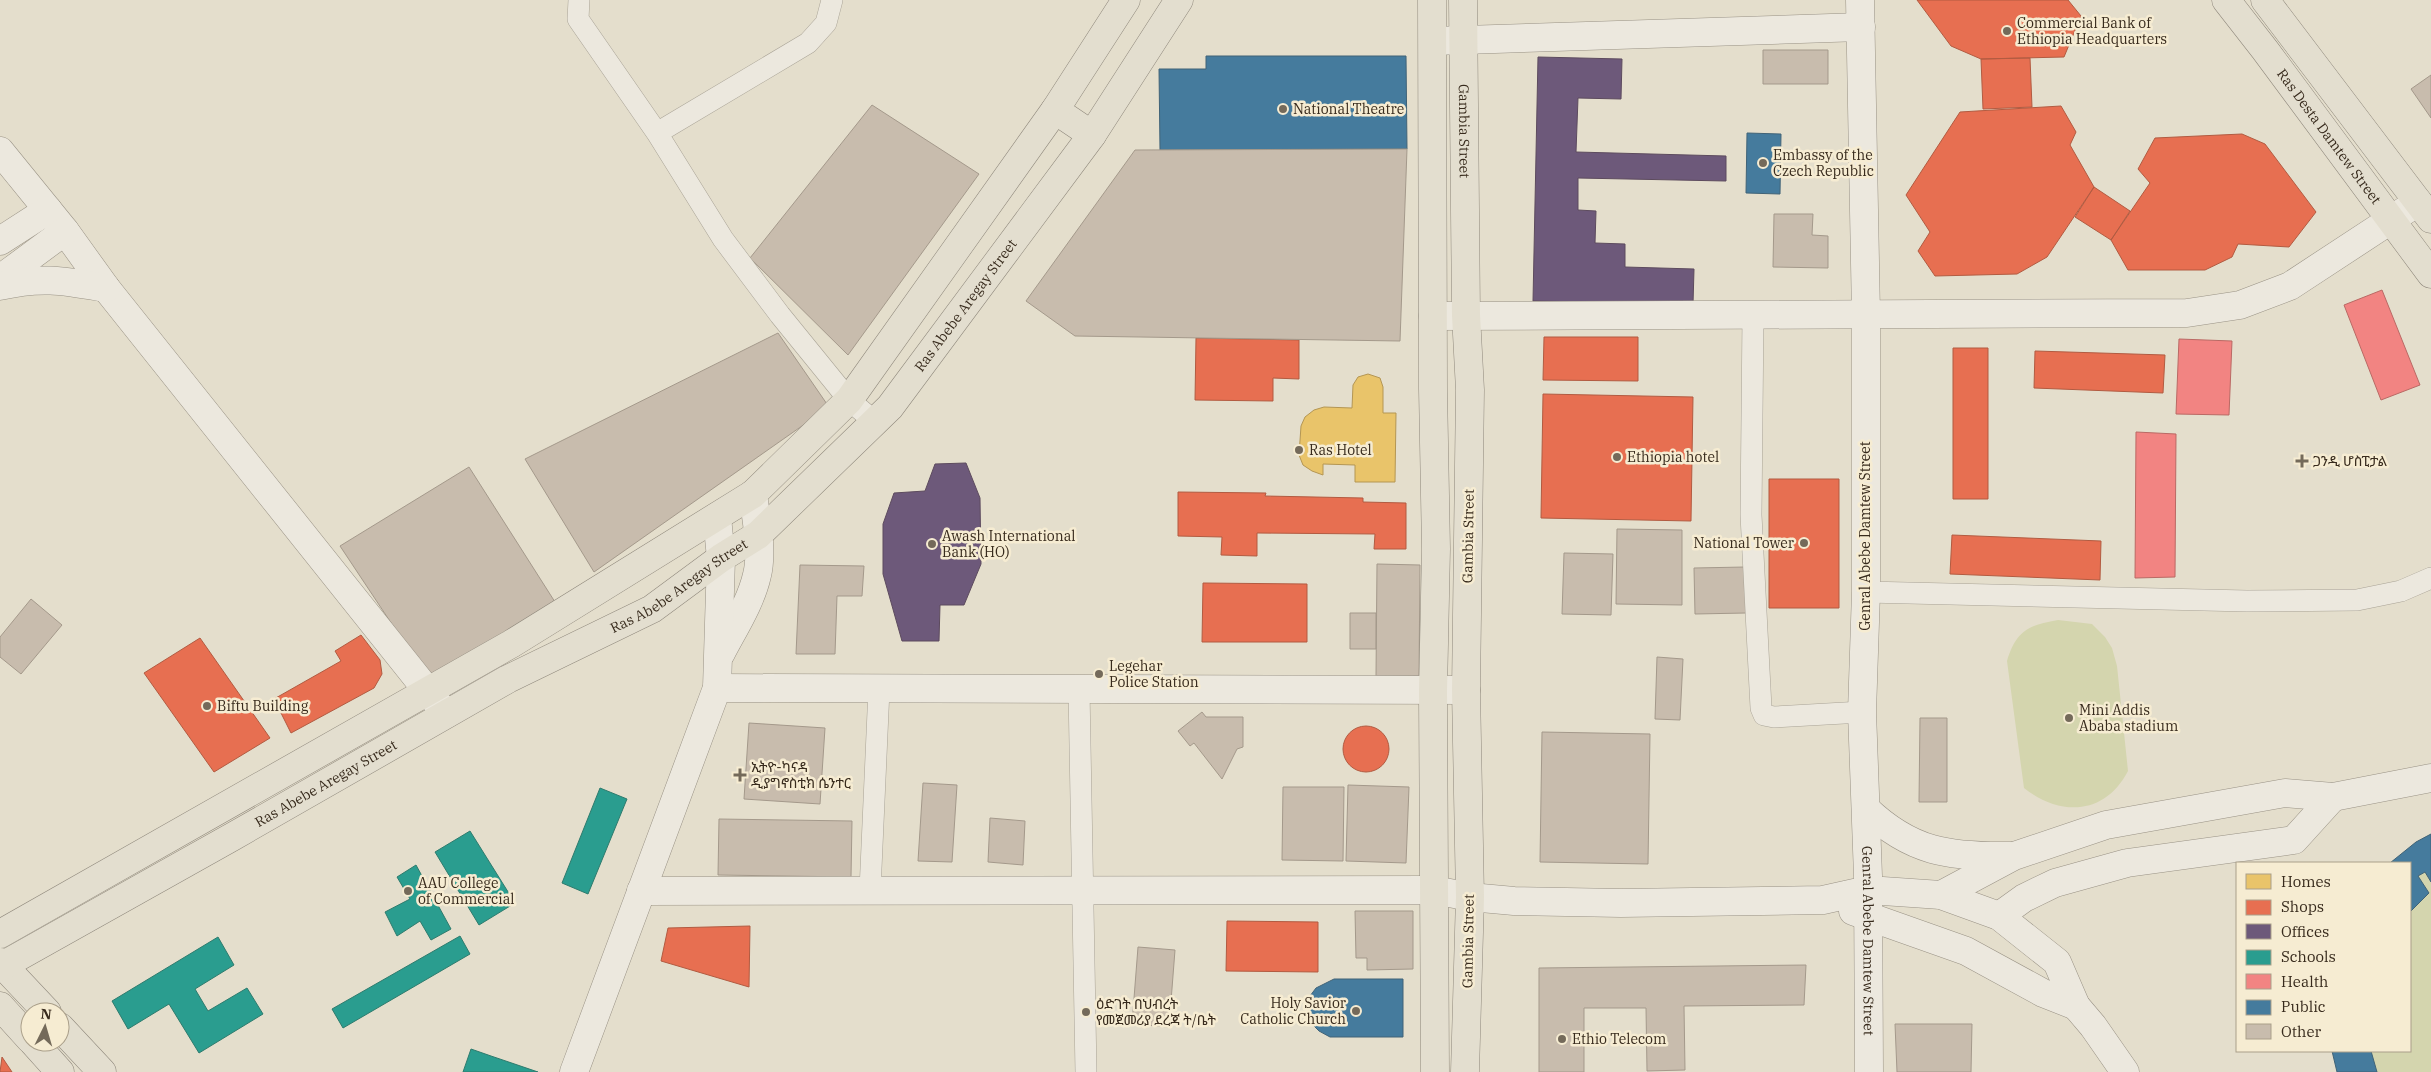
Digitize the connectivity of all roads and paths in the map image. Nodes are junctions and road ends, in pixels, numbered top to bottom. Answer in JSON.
{"nodes":[{"id":1,"x":579,"y":0,"type":"edge"},
{"id":2,"x":832,"y":0,"type":"edge"},
{"id":3,"x":1126,"y":0,"type":"edge"},
{"id":4,"x":1179,"y":0,"type":"edge"},
{"id":5,"x":1432,"y":0,"type":"edge"},
{"id":6,"x":1463,"y":0,"type":"edge"},
{"id":7,"x":1860,"y":0,"type":"edge"},
{"id":8,"x":2226,"y":0,"type":"edge"},
{"id":9,"x":2265,"y":0,"type":"edge"},
{"id":10,"x":1861,"y":27,"type":"junction"},
{"id":11,"x":1433,"y":41,"type":"junction"},
{"id":12,"x":1463,"y":42,"type":"junction"},
{"id":13,"x":1055,"y":110,"type":"junction"},
{"id":14,"x":657,"y":134,"type":"junction"},
{"id":15,"x":1092,"y":135,"type":"junction"},
{"id":16,"x":0,"y":150,"type":"edge"},
{"id":17,"x":48,"y":210,"type":"junction"},
{"id":18,"x":2424,"y":211,"type":"edge"},
{"id":19,"x":2391,"y":219,"type":"junction"},
{"id":20,"x":65,"y":231,"type":"junction"},
{"id":21,"x":0,"y":241,"type":"edge"},
{"id":22,"x":2431,"y":274,"type":"edge"},
{"id":23,"x":0,"y":279,"type":"edge"},
{"id":24,"x":0,"y":286,"type":"edge"},
{"id":25,"x":106,"y":288,"type":"junction"},
{"id":26,"x":1466,"y":315,"type":"junction"},
{"id":27,"x":1866,"y":315,"type":"junction"},
{"id":28,"x":1433,"y":316,"type":"junction"},
{"id":29,"x":1753,"y":316,"type":"junction"},
{"id":30,"x":850,"y":400,"type":"junction"},
{"id":31,"x":875,"y":422,"type":"junction"},
{"id":32,"x":753,"y":494,"type":"junction"},
{"id":33,"x":717,"y":517,"type":"junction"},
{"id":34,"x":758,"y":535,"type":"junction"},
{"id":35,"x":721,"y":558,"type":"junction"},
{"id":36,"x":2431,"y":578,"type":"edge"},
{"id":37,"x":1866,"y":592,"type":"junction"},
{"id":38,"x":718,"y":658,"type":"junction"},
{"id":39,"x":717,"y":688,"type":"junction"},
{"id":40,"x":879,"y":689,"type":"junction"},
{"id":41,"x":427,"y":690,"type":"junction"},
{"id":42,"x":1079,"y":690,"type":"junction"},
{"id":43,"x":1466,"y":690,"type":"junction"},
{"id":44,"x":1433,"y":691,"type":"junction"},
{"id":45,"x":1862,"y":712,"type":"junction"},
{"id":46,"x":446,"y":714,"type":"junction"},
{"id":47,"x":2431,"y":778,"type":"edge"},
{"id":48,"x":2333,"y":797,"type":"junction"},
{"id":49,"x":1866,"y":809,"type":"junction"},
{"id":50,"x":2014,"y":856,"type":"junction"},
{"id":51,"x":1434,"y":890,"type":"junction"},
{"id":52,"x":641,"y":891,"type":"junction"},
{"id":53,"x":870,"y":891,"type":"junction"},
{"id":54,"x":1082,"y":891,"type":"junction"},
{"id":55,"x":1941,"y":895,"type":"junction"},
{"id":56,"x":1470,"y":897,"type":"junction"},
{"id":57,"x":1868,"y":903,"type":"junction"},
{"id":58,"x":1999,"y":916,"type":"junction"},
{"id":59,"x":0,"y":934,"type":"edge"},
{"id":60,"x":1,"y":965,"type":"edge"},
{"id":61,"x":36,"y":1002,"type":"edge"},
{"id":62,"x":0,"y":1006,"type":"edge"},
{"id":63,"x":2076,"y":1006,"type":"junction"},
{"id":64,"x":20,"y":1028,"type":"edge"},
{"id":65,"x":70,"y":1038,"type":"edge"},
{"id":66,"x":42,"y":1052,"type":"edge"},
{"id":67,"x":579,"y":1071,"type":"edge"},
{"id":68,"x":60,"y":1072,"type":"edge"},
{"id":69,"x":102,"y":1072,"type":"edge"},
{"id":70,"x":1086,"y":1072,"type":"edge"},
{"id":71,"x":1435,"y":1072,"type":"edge"},
{"id":72,"x":1465,"y":1072,"type":"edge"},
{"id":73,"x":1869,"y":1072,"type":"edge"},
{"id":74,"x":2125,"y":1072,"type":"edge"}],
"edges":[{"from":1,"to":14,"type":"street"},
{"from":2,"to":14,"type":"street"},
{"from":3,"to":13,"type":"main road"},
{"from":4,"to":15,"type":"main road","name":"Ras Abebe Aregay Street"},
{"from":5,"to":11,"type":"main road"},
{"from":6,"to":12,"type":"main road","name":"Gambia Street"},
{"from":7,"to":10,"type":"main road","name":"Genral Abebe Damtew Street"},
{"from":8,"to":19,"type":"main road","name":"Ras Desta Damtew Street"},
{"from":9,"to":18,"type":"main road"},
{"from":10,"to":12,"type":"main road"},
{"from":10,"to":27,"type":"main road","name":"Genral Abebe Damtew Street"},
{"from":11,"to":12,"type":"main road"},
{"from":11,"to":28,"type":"main road"},
{"from":12,"to":26,"type":"main road","name":"Gambia Street"},
{"from":13,"to":15,"type":"main road"},
{"from":13,"to":30,"type":"main road"},
{"from":14,"to":30,"type":"street"},
{"from":15,"to":31,"type":"main road","name":"Ras Abebe Aregay Street"},
{"from":16,"to":17,"type":"main road"},
{"from":17,"to":20,"type":"main road"},
{"from":17,"to":21,"type":"main road"},
{"from":18,"to":19,"type":"main road"},
{"from":19,"to":22,"type":"main road","name":"Ras Desta Damtew Street"},
{"from":19,"to":27,"type":"main road"},
{"from":20,"to":23,"type":"main road"},
{"from":20,"to":25,"type":"main road"},
{"from":24,"to":25,"type":"main road"},
{"from":25,"to":41,"type":"main road"},
{"from":26,"to":28,"type":"main road"},
{"from":26,"to":29,"type":"main road"},
{"from":26,"to":43,"type":"main road","name":"Gambia Street"},
{"from":27,"to":29,"type":"main road"},
{"from":27,"to":37,"type":"main road","name":"Genral Abebe Damtew Street"},
{"from":28,"to":44,"type":"main road"},
{"from":29,"to":45,"type":"street"},
{"from":30,"to":31,"type":"street"},
{"from":30,"to":32,"type":"main road"},
{"from":31,"to":34,"type":"main road","name":"Ras Abebe Aregay Street"},
{"from":32,"to":33,"type":"main road"},
{"from":32,"to":34,"type":"main road"},
{"from":33,"to":35,"type":"main road"},
{"from":33,"to":41,"type":"main road"},
{"from":34,"to":35,"type":"main road","name":"Ras Abebe Aregay Street"},
{"from":34,"to":38,"type":"main road"},
{"from":35,"to":38,"type":"main road"},
{"from":35,"to":46,"type":"main road","name":"Ras Abebe Aregay Street"},
{"from":36,"to":37,"type":"street"},
{"from":37,"to":45,"type":"main road","name":"Genral Abebe Damtew Street"},
{"from":38,"to":39,"type":"main road"},
{"from":39,"to":40,"type":"main road"},
{"from":39,"to":52,"type":"main road"},
{"from":40,"to":42,"type":"main road"},
{"from":40,"to":53,"type":"street"},
{"from":41,"to":46,"type":"main road"},
{"from":41,"to":59,"type":"main road"},
{"from":42,"to":44,"type":"main road"},
{"from":42,"to":54,"type":"street"},
{"from":43,"to":44,"type":"main road"},
{"from":43,"to":56,"type":"main road","name":"Gambia Street"},
{"from":44,"to":51,"type":"main road"},
{"from":45,"to":49,"type":"main road","name":"Genral Abebe Damtew Street"},
{"from":46,"to":60,"type":"main road","name":"Ras Abebe Aregay Street"},
{"from":47,"to":48,"type":"main road"},
{"from":48,"to":50,"type":"main road"},
{"from":48,"to":58,"type":"main road"},
{"from":49,"to":50,"type":"main road"},
{"from":49,"to":57,"type":"main road","name":"Genral Abebe Damtew Street"},
{"from":50,"to":55,"type":"main road"},
{"from":51,"to":54,"type":"main road"},
{"from":51,"to":56,"type":"main road"},
{"from":51,"to":71,"type":"main road"},
{"from":52,"to":53,"type":"main road"},
{"from":52,"to":67,"type":"main road"},
{"from":53,"to":54,"type":"main road"},
{"from":54,"to":70,"type":"street"},
{"from":55,"to":57,"type":"main road"},
{"from":55,"to":58,"type":"main road"},
{"from":56,"to":57,"type":"main road"},
{"from":56,"to":72,"type":"main road","name":"Gambia Street"},
{"from":57,"to":63,"type":"main road"},
{"from":57,"to":73,"type":"main road","name":"Genral Abebe Damtew Street"},
{"from":58,"to":63,"type":"main road"},
{"from":60,"to":61,"type":"main road"},
{"from":62,"to":64,"type":"main road"},
{"from":63,"to":74,"type":"main road"},
{"from":65,"to":69,"type":"main road"},
{"from":66,"to":68,"type":"main road"}]}
